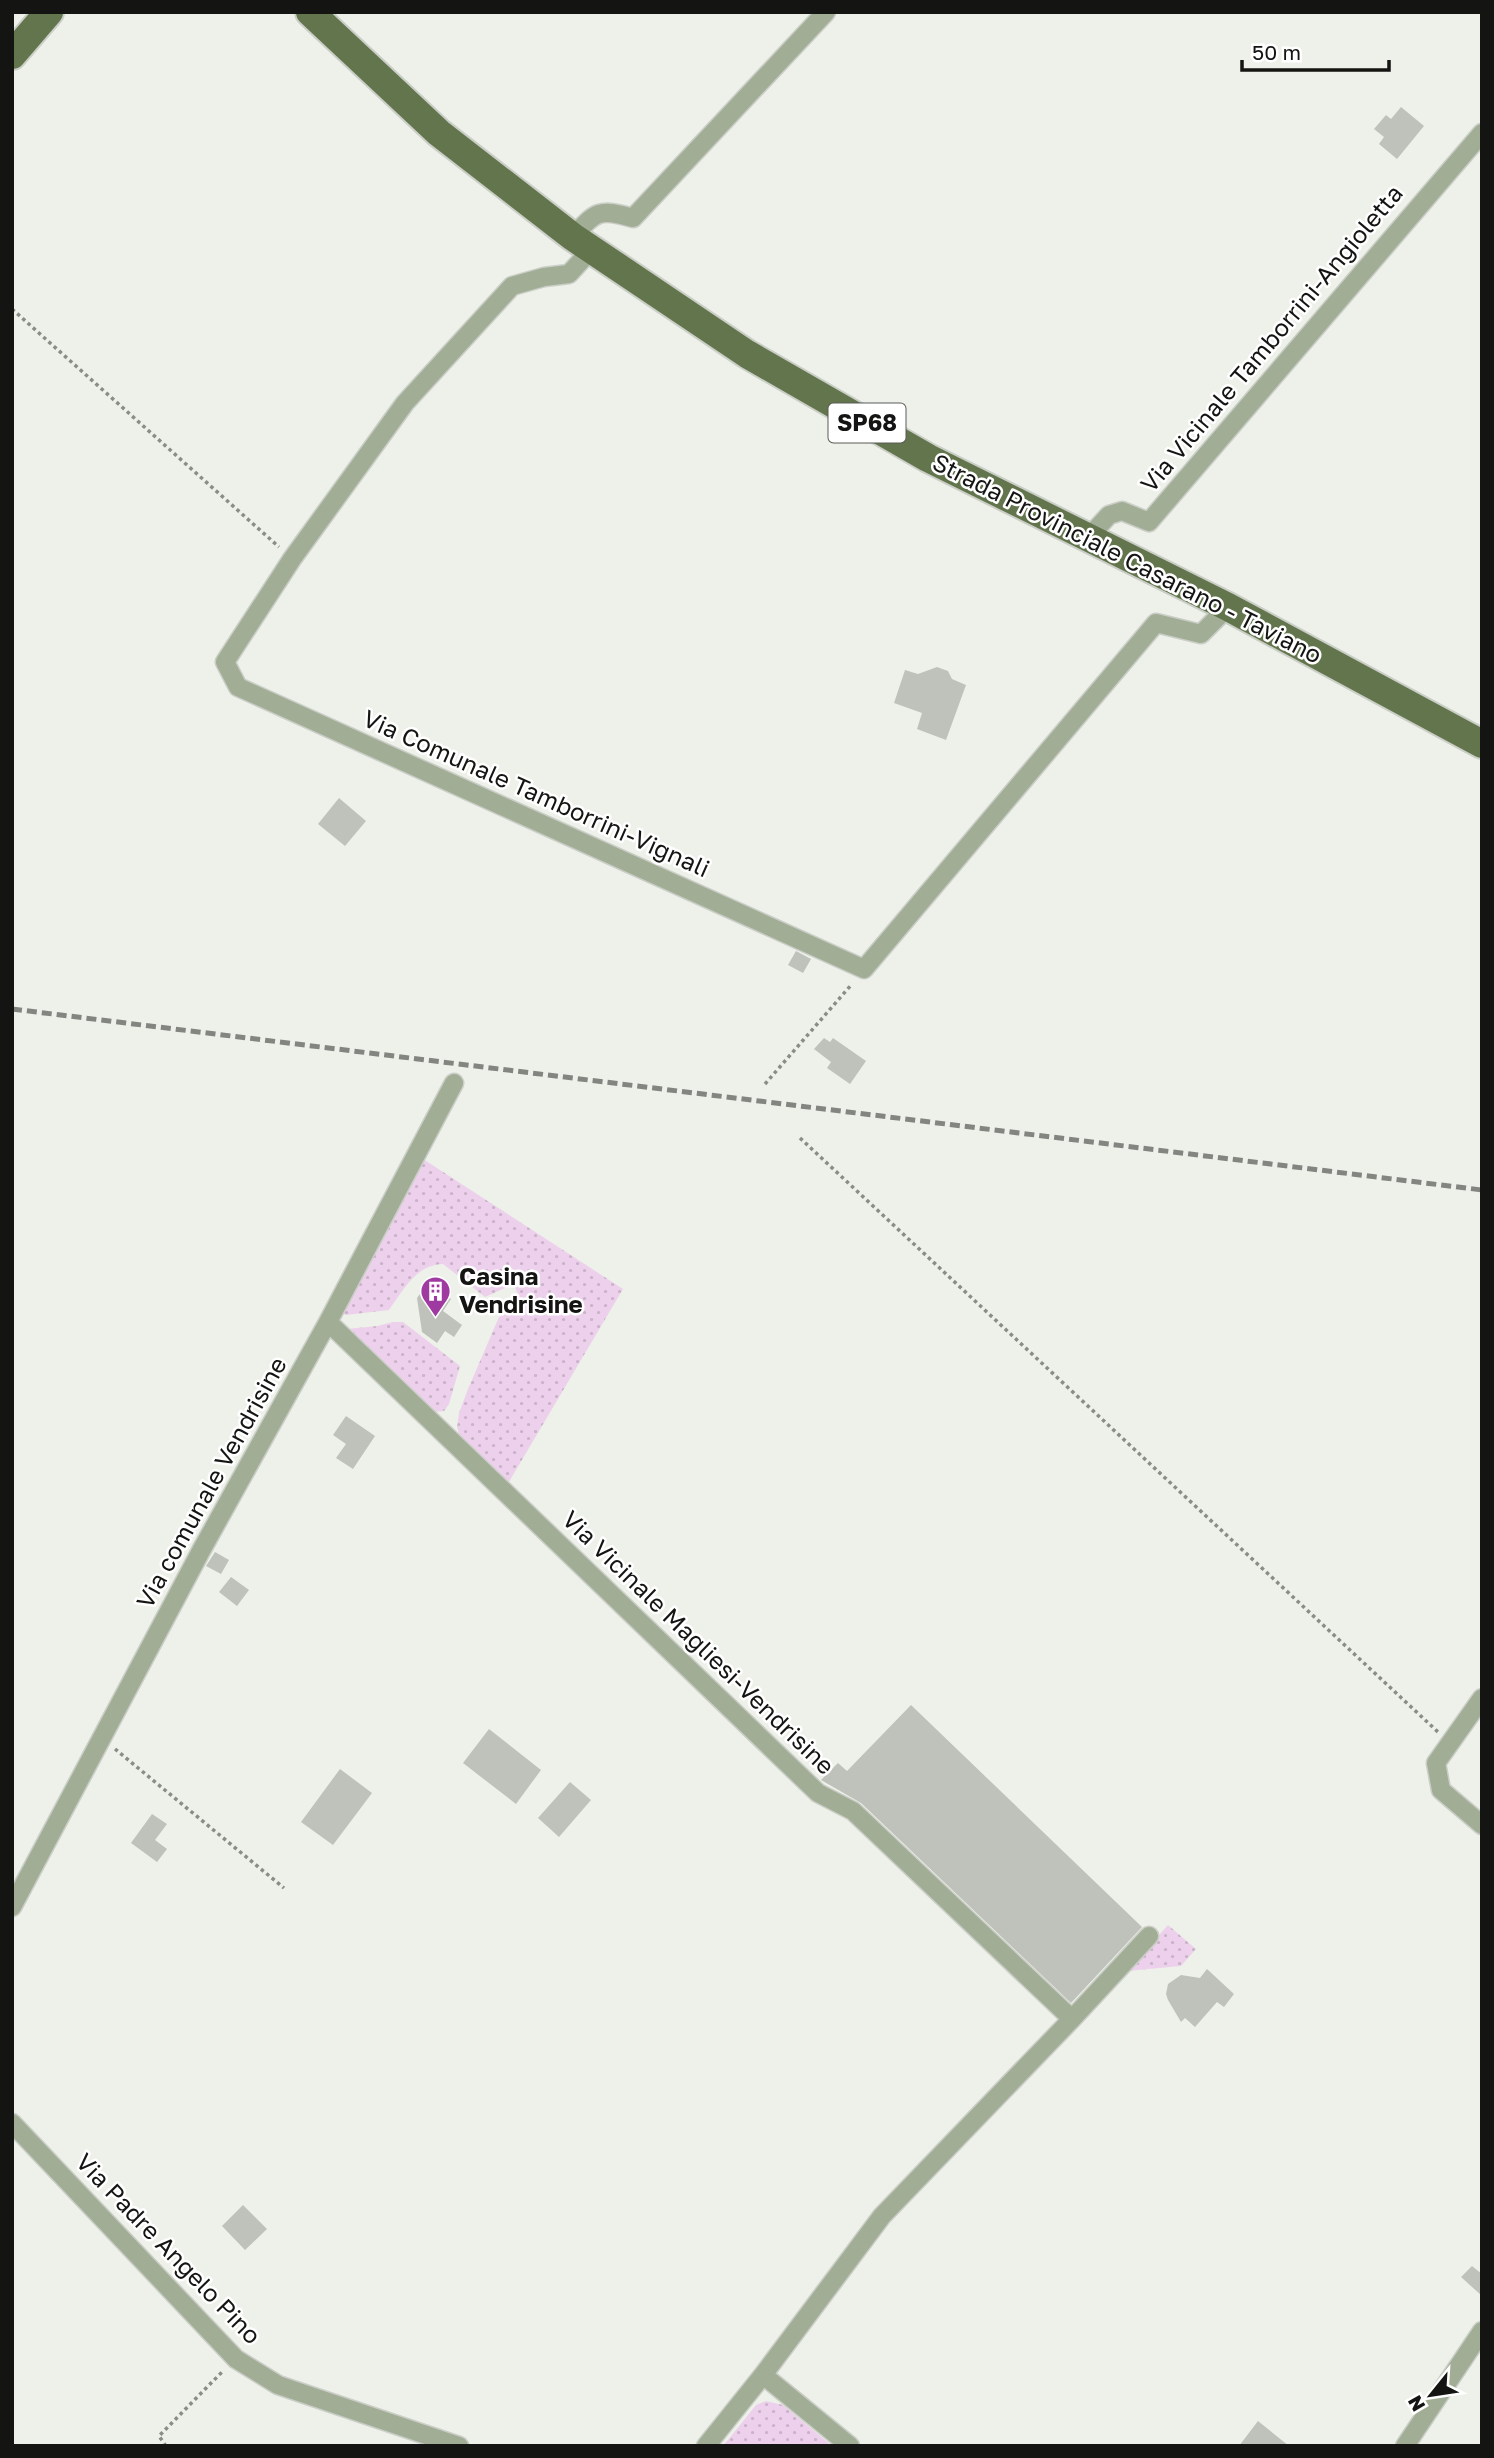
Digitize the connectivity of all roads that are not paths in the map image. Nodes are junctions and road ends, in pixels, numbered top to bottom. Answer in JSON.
{"nodes":[{"id":1,"x":39,"y":12,"type":"edge"},
{"id":2,"x":49,"y":12,"type":"edge"},
{"id":3,"x":310,"y":12,"type":"edge"},
{"id":4,"x":827,"y":12,"type":"edge"},
{"id":5,"x":18,"y":47,"type":"edge"},
{"id":6,"x":1482,"y":133,"type":"edge"},
{"id":7,"x":582,"y":244,"type":"junction"},
{"id":8,"x":1088,"y":538,"type":"junction"},
{"id":9,"x":1228,"y":607,"type":"junction"},
{"id":10,"x":1482,"y":744,"type":"edge"},
{"id":11,"x":454,"y":1083,"type":"dead end"},
{"id":12,"x":328,"y":1322,"type":"junction"},
{"id":13,"x":1482,"y":1698,"type":"edge"},
{"id":14,"x":1482,"y":1825,"type":"edge"},
{"id":15,"x":12,"y":1907,"type":"edge"},
{"id":16,"x":1149,"y":1936,"type":"dead end"},
{"id":17,"x":1072,"y":2019,"type":"junction"},
{"id":18,"x":12,"y":2123,"type":"edge"},
{"id":19,"x":1482,"y":2331,"type":"edge"},
{"id":20,"x":763,"y":2375,"type":"junction"},
{"id":21,"x":459,"y":2446,"type":"edge"},
{"id":22,"x":706,"y":2446,"type":"edge"},
{"id":23,"x":850,"y":2446,"type":"edge"},
{"id":24,"x":1405,"y":2446,"type":"edge"}],
"edges":[{"from":1,"to":5,"type":"main road"},
{"from":2,"to":5,"type":"main road"},
{"from":3,"to":7,"type":"main road","name":"Strada Provinciale Casarano - Taviano","number":"SP68"},
{"from":4,"to":7,"type":"street","name":"Via Comunale Tamborrini-Vignali"},
{"from":6,"to":8,"type":"street","name":"Via Vicinale Tamborrini-Angioletta"},
{"from":7,"to":8,"type":"main road","name":"Strada Provinciale Casarano - Taviano","number":"SP68"},
{"from":7,"to":9,"type":"street","name":"Via Comunale Tamborrini-Vignali"},
{"from":8,"to":9,"type":"main road","name":"Strada Provinciale Casarano - Taviano","number":"SP68"},
{"from":9,"to":10,"type":"main road","name":"Strada Provinciale Casarano - Taviano","number":"SP68"},
{"from":11,"to":12,"type":"street","name":"Via comunale Vendrisine"},
{"from":12,"to":15,"type":"street","name":"Via comunale Vendrisine"},
{"from":12,"to":17,"type":"street","name":"Via Vicinale Magliesi-Vendrisine"},
{"from":13,"to":14,"type":"street"},
{"from":16,"to":17,"type":"street"},
{"from":17,"to":20,"type":"street"},
{"from":18,"to":21,"type":"street","name":"Via Padre Angelo Pino"},
{"from":19,"to":24,"type":"street"},
{"from":20,"to":22,"type":"street"},
{"from":20,"to":23,"type":"street"}]}
